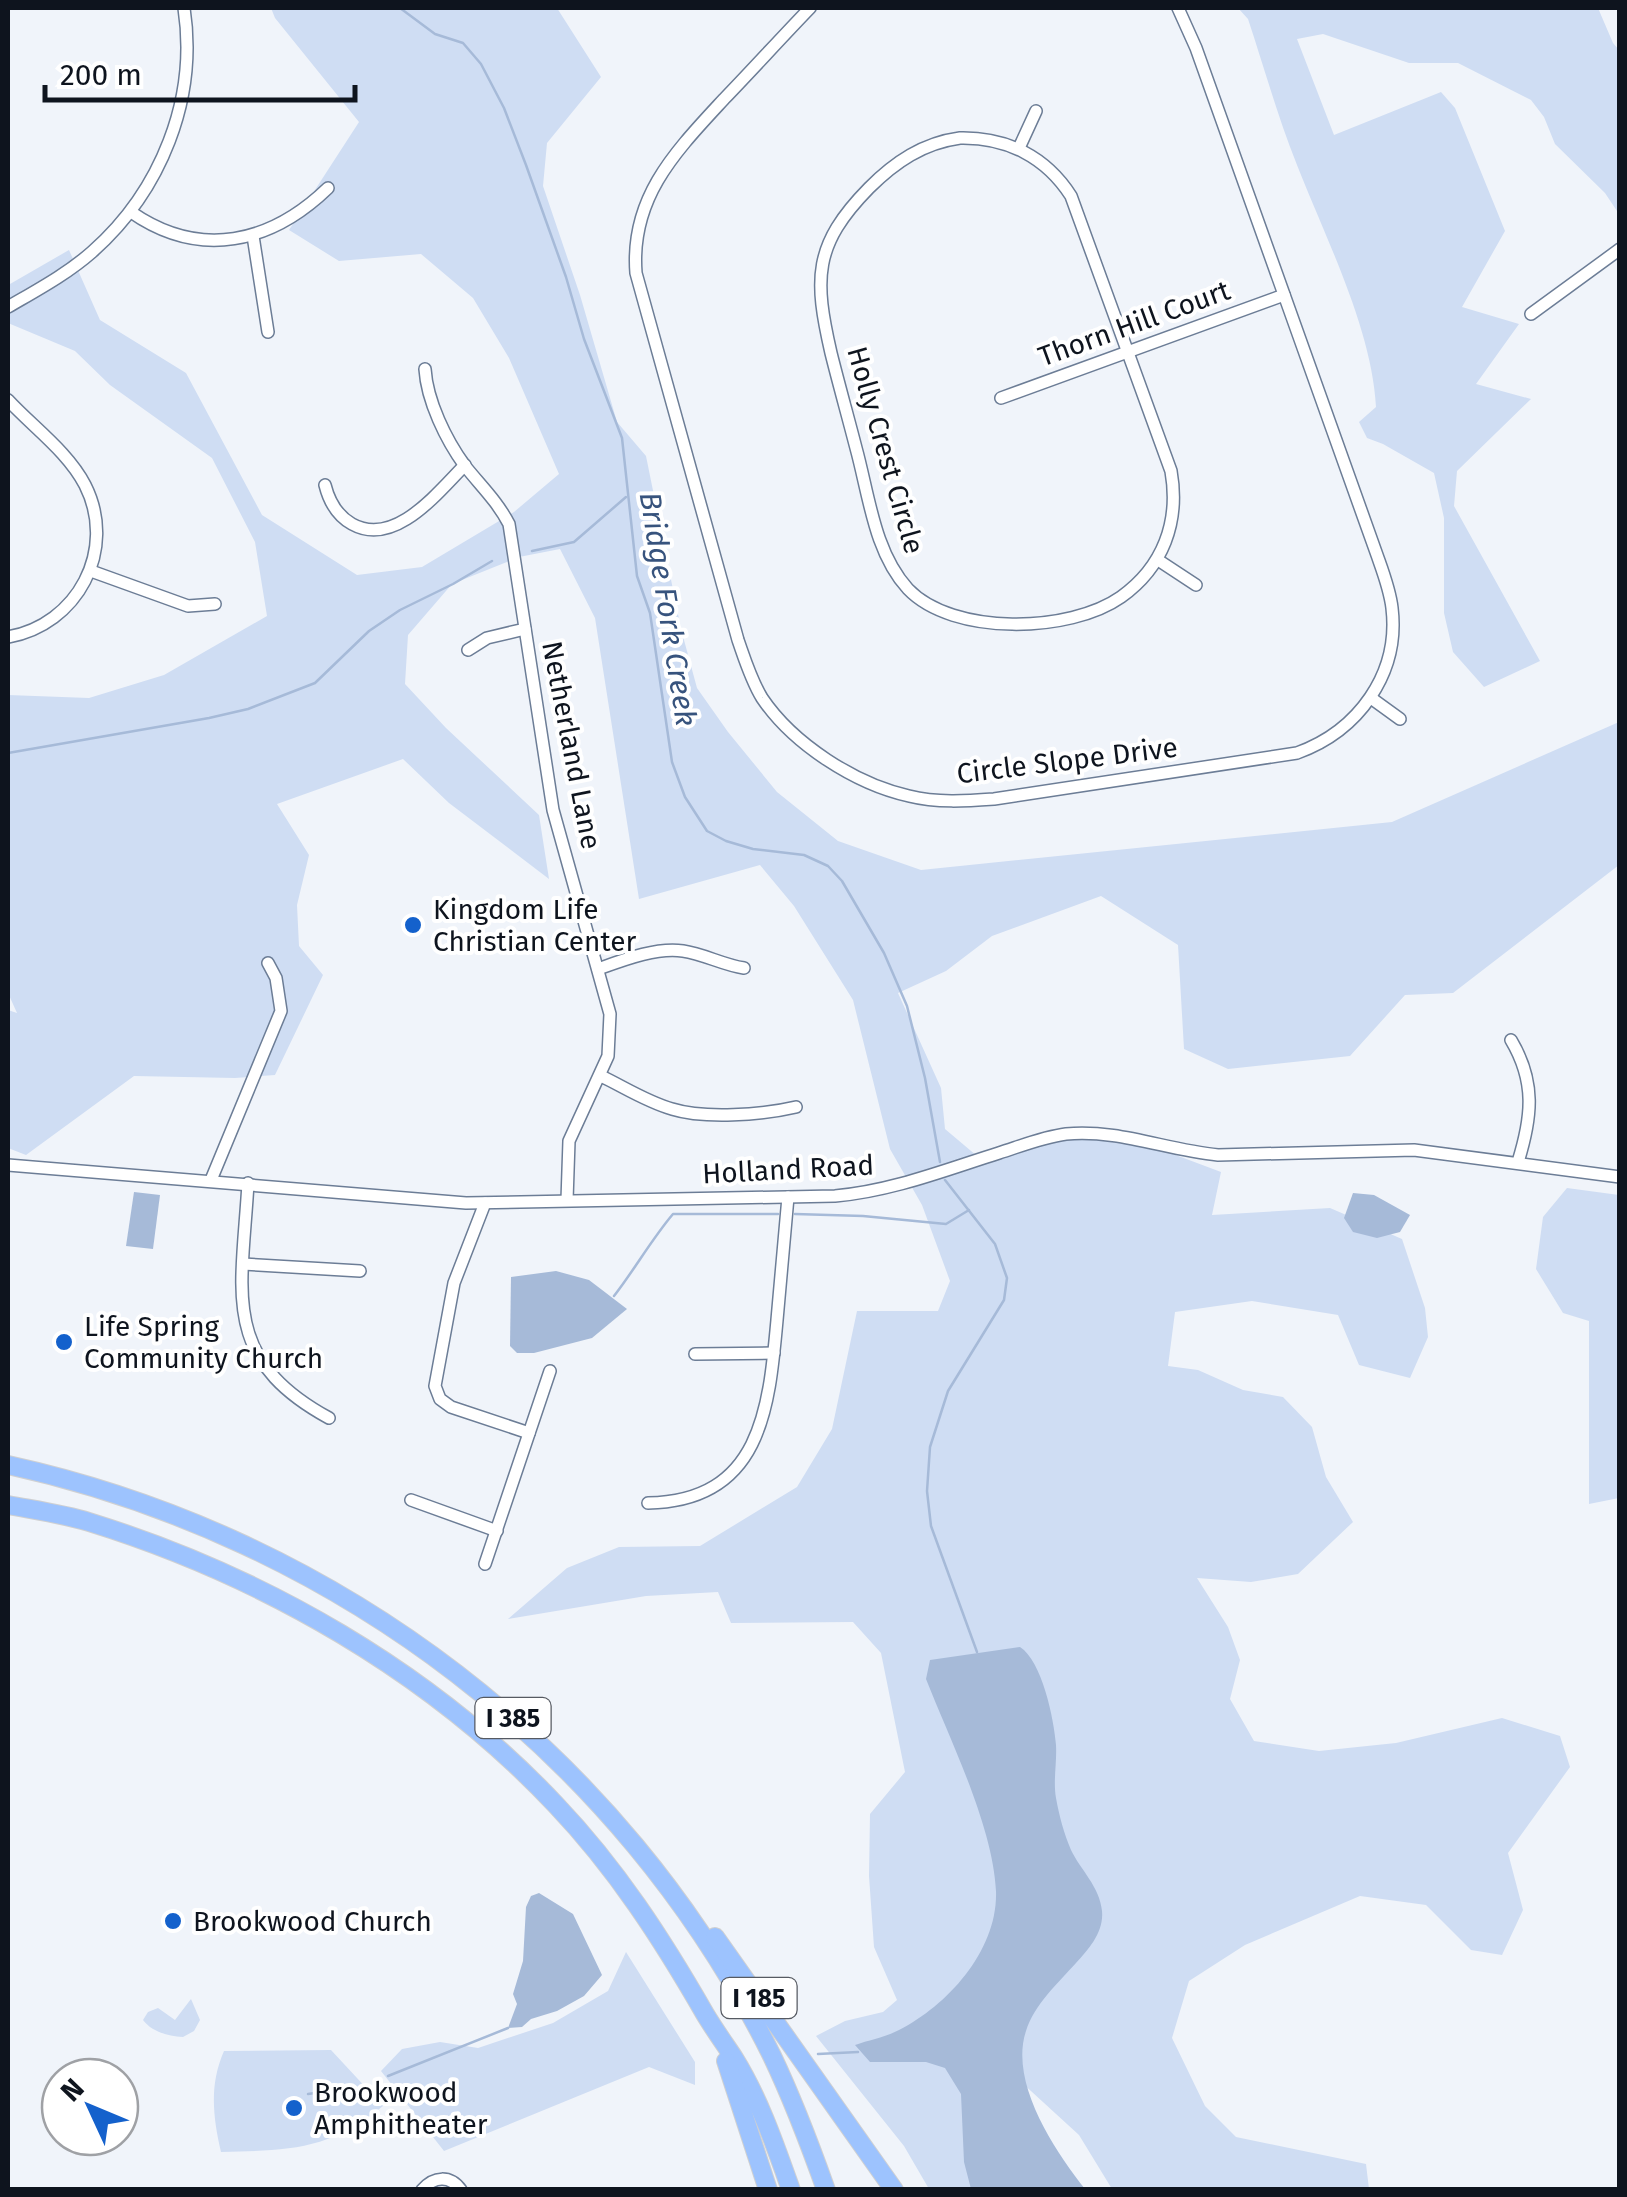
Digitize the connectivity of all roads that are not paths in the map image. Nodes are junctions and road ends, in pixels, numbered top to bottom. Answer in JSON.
{"nodes":[{"id":1,"x":184,"y":8,"type":"edge"},
{"id":2,"x":810,"y":8,"type":"edge"},
{"id":3,"x":1178,"y":8,"type":"edge"},
{"id":4,"x":1036,"y":111,"type":"dead end"},
{"id":5,"x":1019,"y":148,"type":"junction"},
{"id":6,"x":328,"y":188,"type":"dead end"},
{"id":7,"x":131,"y":212,"type":"junction"},
{"id":8,"x":252,"y":236,"type":"junction"},
{"id":9,"x":1620,"y":248,"type":"edge"},
{"id":10,"x":1284,"y":295,"type":"junction"},
{"id":11,"x":8,"y":306,"type":"edge"},
{"id":12,"x":1531,"y":314,"type":"dead end"},
{"id":13,"x":268,"y":332,"type":"dead end"},
{"id":14,"x":1129,"y":351,"type":"junction"},
{"id":15,"x":425,"y":369,"type":"dead end"},
{"id":16,"x":1001,"y":398,"type":"dead end"},
{"id":17,"x":8,"y":400,"type":"edge"},
{"id":18,"x":465,"y":465,"type":"junction"},
{"id":19,"x":325,"y":485,"type":"dead end"},
{"id":20,"x":1158,"y":560,"type":"junction"},
{"id":21,"x":91,"y":570,"type":"junction"},
{"id":22,"x":1196,"y":585,"type":"dead end"},
{"id":23,"x":214,"y":604,"type":"dead end"},
{"id":24,"x":525,"y":629,"type":"junction"},
{"id":25,"x":8,"y":638,"type":"edge"},
{"id":26,"x":468,"y":650,"type":"dead end"},
{"id":27,"x":1372,"y":698,"type":"junction"},
{"id":28,"x":1400,"y":719,"type":"dead end"},
{"id":29,"x":268,"y":963,"type":"dead end"},
{"id":30,"x":744,"y":968,"type":"dead end"},
{"id":31,"x":598,"y":969,"type":"junction"},
{"id":32,"x":1511,"y":1040,"type":"dead end"},
{"id":33,"x":601,"y":1076,"type":"junction"},
{"id":34,"x":796,"y":1108,"type":"dead end"},
{"id":35,"x":1518,"y":1162,"type":"junction"},
{"id":36,"x":8,"y":1165,"type":"edge"},
{"id":37,"x":1620,"y":1177,"type":"edge"},
{"id":38,"x":211,"y":1180,"type":"junction"},
{"id":39,"x":248,"y":1183,"type":"junction"},
{"id":40,"x":788,"y":1197,"type":"junction"},
{"id":41,"x":567,"y":1200,"type":"junction"},
{"id":42,"x":485,"y":1203,"type":"junction"},
{"id":43,"x":243,"y":1264,"type":"junction"},
{"id":44,"x":360,"y":1271,"type":"dead end"},
{"id":45,"x":774,"y":1353,"type":"junction"},
{"id":46,"x":695,"y":1354,"type":"dead end"},
{"id":47,"x":550,"y":1371,"type":"dead end"},
{"id":48,"x":330,"y":1418,"type":"dead end"},
{"id":49,"x":529,"y":1434,"type":"junction"},
{"id":50,"x":8,"y":1466,"type":"edge"},
{"id":51,"x":411,"y":1500,"type":"dead end"},
{"id":52,"x":648,"y":1503,"type":"dead end"},
{"id":53,"x":8,"y":1505,"type":"edge"},
{"id":54,"x":496,"y":1531,"type":"junction"},
{"id":55,"x":485,"y":1564,"type":"dead end"},
{"id":56,"x":611,"y":1817,"type":"junction"},
{"id":57,"x":718,"y":2037,"type":"junction"},
{"id":58,"x":422,"y":2190,"type":"edge"},
{"id":59,"x":461,"y":2190,"type":"edge"},
{"id":60,"x":768,"y":2190,"type":"edge"},
{"id":61,"x":791,"y":2190,"type":"edge"},
{"id":62,"x":826,"y":2190,"type":"edge"},
{"id":63,"x":894,"y":2190,"type":"edge"}],
"edges":[{"from":1,"to":7,"type":"street"},
{"from":2,"to":27,"type":"street","name":"Circle Slope Drive"},
{"from":3,"to":10,"type":"street","name":"Circle Slope Drive"},
{"from":4,"to":5,"type":"street"},
{"from":5,"to":14,"type":"street","name":"Holly Crest Circle"},
{"from":5,"to":20,"type":"street","name":"Holly Crest Circle"},
{"from":6,"to":8,"type":"street"},
{"from":7,"to":8,"type":"street"},
{"from":7,"to":11,"type":"street"},
{"from":8,"to":13,"type":"street"},
{"from":9,"to":12,"type":"street"},
{"from":10,"to":14,"type":"street","name":"Thorn Hill Court"},
{"from":10,"to":27,"type":"street","name":"Circle Slope Drive"},
{"from":14,"to":16,"type":"street","name":"Thorn Hill Court"},
{"from":14,"to":20,"type":"street","name":"Holly Crest Circle"},
{"from":15,"to":18,"type":"street","name":"Netherland Lane"},
{"from":17,"to":21,"type":"street"},
{"from":18,"to":19,"type":"street"},
{"from":18,"to":24,"type":"street","name":"Netherland Lane"},
{"from":20,"to":22,"type":"street"},
{"from":21,"to":23,"type":"street"},
{"from":21,"to":25,"type":"street"},
{"from":24,"to":26,"type":"street"},
{"from":24,"to":31,"type":"street","name":"Netherland Lane"},
{"from":27,"to":28,"type":"street"},
{"from":29,"to":38,"type":"street"},
{"from":30,"to":31,"type":"street"},
{"from":31,"to":33,"type":"street","name":"Netherland Lane"},
{"from":32,"to":35,"type":"street"},
{"from":33,"to":34,"type":"street"},
{"from":33,"to":41,"type":"street","name":"Netherland Lane"},
{"from":35,"to":37,"type":"street","name":"Holland Road"},
{"from":35,"to":40,"type":"street","name":"Holland Road"},
{"from":36,"to":38,"type":"street","name":"Holland Road"},
{"from":38,"to":39,"type":"street","name":"Holland Road"},
{"from":39,"to":42,"type":"street","name":"Holland Road"},
{"from":39,"to":43,"type":"street"},
{"from":40,"to":41,"type":"street","name":"Holland Road"},
{"from":40,"to":45,"type":"street"},
{"from":41,"to":42,"type":"street","name":"Holland Road"},
{"from":42,"to":49,"type":"street"},
{"from":43,"to":44,"type":"street"},
{"from":43,"to":48,"type":"street"},
{"from":45,"to":46,"type":"street"},
{"from":45,"to":52,"type":"street"},
{"from":47,"to":49,"type":"street"},
{"from":49,"to":54,"type":"street"},
{"from":50,"to":56,"type":"highway","number":"I 385"},
{"from":51,"to":54,"type":"street"},
{"from":53,"to":57,"type":"highway","number":"I 385"},
{"from":54,"to":55,"type":"street"},
{"from":56,"to":62,"type":"highway","number":"I 385"},
{"from":56,"to":63,"type":"highway","number":"I 185"},
{"from":57,"to":60,"type":"highway","number":"I 185"},
{"from":57,"to":61,"type":"highway","number":"I 385"},
{"from":58,"to":59,"type":"street"}]}
